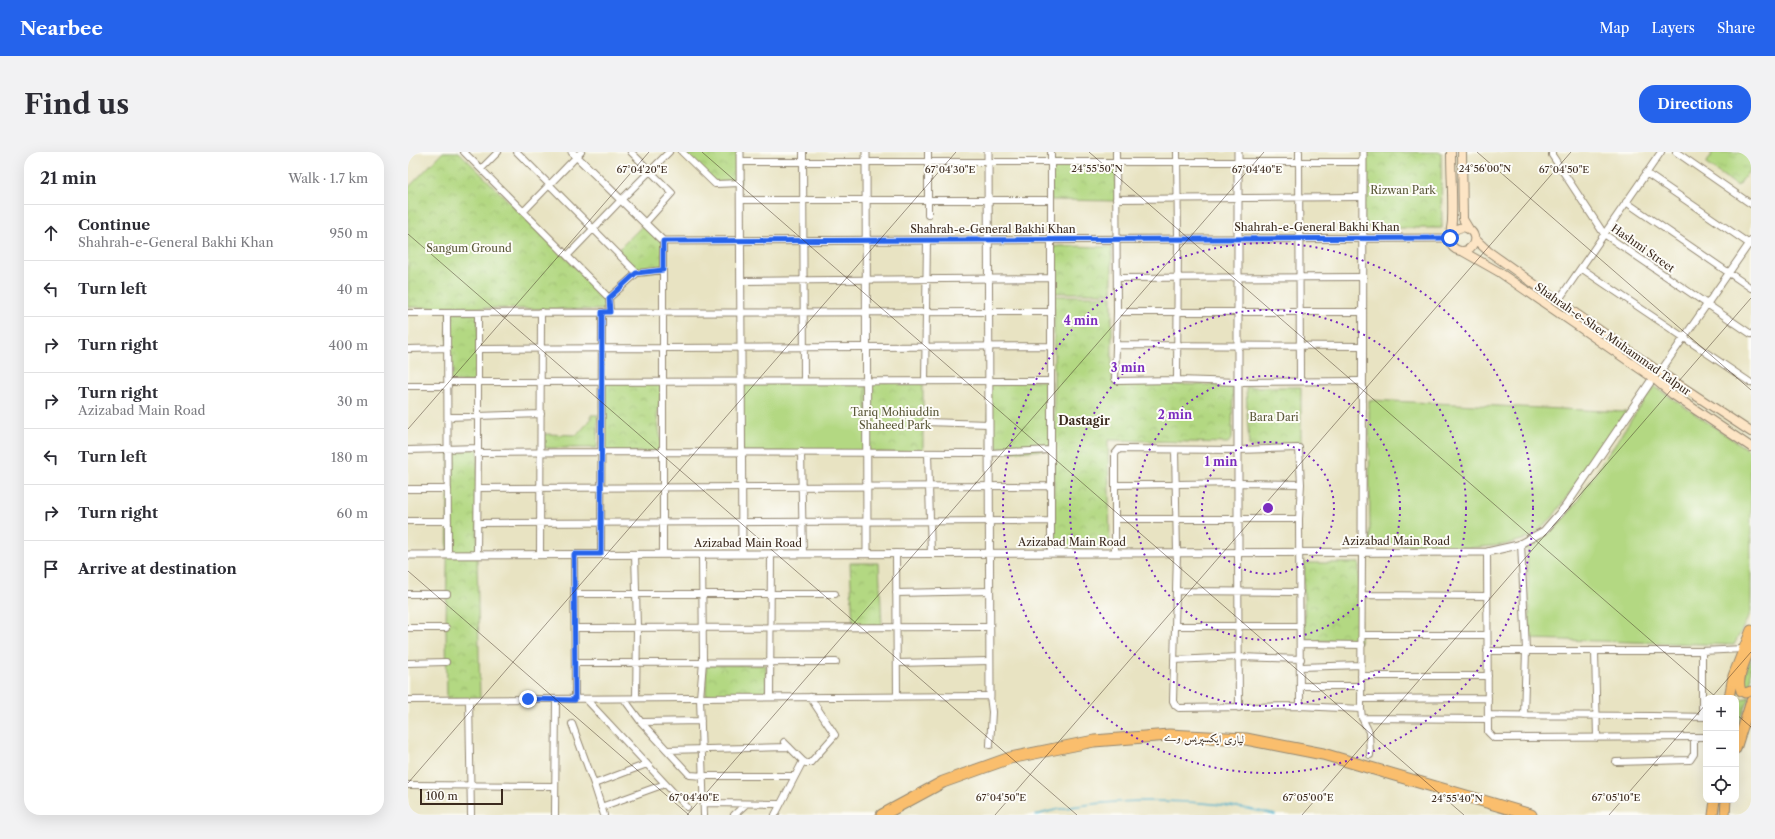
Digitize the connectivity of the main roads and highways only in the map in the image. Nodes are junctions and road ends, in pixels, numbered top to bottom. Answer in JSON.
{"nodes":[{"id":1,"x":1451,"y":152,"type":"edge"},
{"id":2,"x":1462,"y":152,"type":"edge"},
{"id":3,"x":1469,"y":230,"type":"junction"},
{"id":4,"x":1451,"y":236,"type":"junction"},
{"id":5,"x":1474,"y":239,"type":"junction"},
{"id":6,"x":1462,"y":251,"type":"junction"},
{"id":7,"x":1751,"y":432,"type":"edge"},
{"id":8,"x":1751,"y":447,"type":"edge"},
{"id":9,"x":1751,"y":630,"type":"edge"},
{"id":10,"x":1747,"y":648,"type":"edge"},
{"id":11,"x":1751,"y":691,"type":"edge"},
{"id":12,"x":1730,"y":695,"type":"edge"},
{"id":13,"x":1751,"y":701,"type":"edge"},
{"id":14,"x":1739,"y":739,"type":"edge"},
{"id":15,"x":1715,"y":803,"type":"edge"},
{"id":16,"x":1726,"y":803,"type":"edge"},
{"id":17,"x":882,"y":815,"type":"edge"},
{"id":18,"x":1531,"y":815,"type":"edge"},
{"id":19,"x":1713,"y":815,"type":"edge"},
{"id":20,"x":1725,"y":815,"type":"edge"}],
"edges":[{"from":1,"to":4,"type":"main road"},
{"from":2,"to":3,"type":"main road"},
{"from":3,"to":4,"type":"main road"},
{"from":3,"to":5,"type":"main road"},
{"from":4,"to":6,"type":"main road"},
{"from":5,"to":6,"type":"main road"},
{"from":5,"to":7,"type":"main road","name":"Shahrah-e-Sher Muhammad Talpur"},
{"from":6,"to":8,"type":"main road","name":"Shahrah-e-Sher Muhammad Talpur"},
{"from":9,"to":10,"type":"main road"},
{"from":10,"to":11,"type":"main road"},
{"from":10,"to":12,"type":"main road"},
{"from":13,"to":14,"type":"main road"},
{"from":15,"to":19,"type":"main road"},
{"from":16,"to":20,"type":"main road"},
{"from":17,"to":18,"type":"highway","name":"لیاری ایکسپریس وے"}]}
